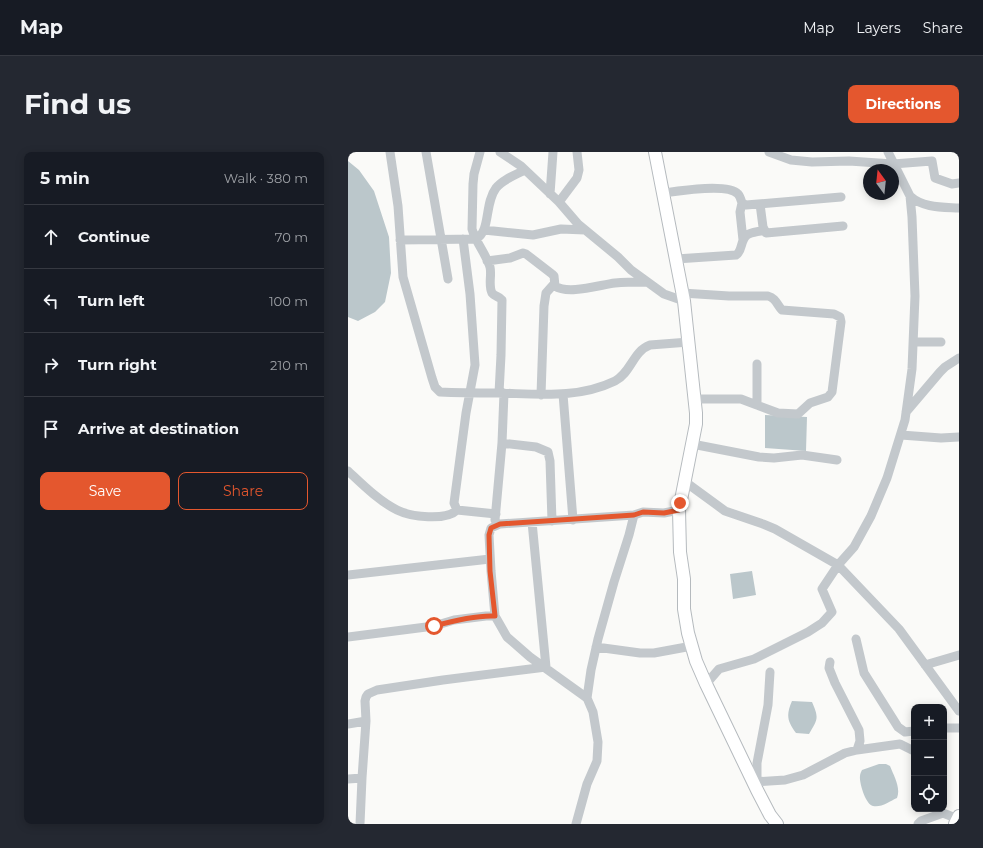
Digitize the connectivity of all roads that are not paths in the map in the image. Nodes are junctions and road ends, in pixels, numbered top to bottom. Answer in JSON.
{"nodes":[{"id":1,"x":390,"y":152,"type":"edge"},
{"id":2,"x":426,"y":152,"type":"edge"},
{"id":3,"x":480,"y":152,"type":"edge"},
{"id":4,"x":500,"y":152,"type":"edge"},
{"id":5,"x":553,"y":152,"type":"edge"},
{"id":6,"x":577,"y":152,"type":"edge"},
{"id":7,"x":655,"y":152,"type":"edge"},
{"id":8,"x":770,"y":152,"type":"edge"},
{"id":9,"x":888,"y":152,"type":"edge"},
{"id":10,"x":822,"y":156,"type":"edge"},
{"id":11,"x":932,"y":156,"type":"edge"},
{"id":12,"x":893,"y":164,"type":"junction"},
{"id":13,"x":525,"y":170,"type":"junction"},
{"id":14,"x":899,"y":174,"type":"edge"},
{"id":15,"x":959,"y":183,"type":"edge"},
{"id":16,"x":664,"y":193,"type":"junction"},
{"id":17,"x":550,"y":194,"type":"junction"},
{"id":18,"x":910,"y":196,"type":"junction"},
{"id":19,"x":842,"y":197,"type":"dead end"},
{"id":20,"x":559,"y":202,"type":"junction"},
{"id":21,"x":742,"y":203,"type":"junction"},
{"id":22,"x":760,"y":204,"type":"junction"},
{"id":23,"x":959,"y":208,"type":"edge"},
{"id":24,"x":843,"y":226,"type":"dead end"},
{"id":25,"x":484,"y":230,"type":"junction"},
{"id":26,"x":585,"y":230,"type":"junction"},
{"id":27,"x":764,"y":230,"type":"junction"},
{"id":28,"x":442,"y":239,"type":"junction"},
{"id":29,"x":463,"y":239,"type":"junction"},
{"id":30,"x":476,"y":239,"type":"junction"},
{"id":31,"x":400,"y":240,"type":"junction"},
{"id":32,"x":743,"y":240,"type":"junction"},
{"id":33,"x":676,"y":259,"type":"junction"},
{"id":34,"x":487,"y":261,"type":"junction"},
{"id":35,"x":448,"y":279,"type":"dead end"},
{"id":36,"x":647,"y":282,"type":"junction"},
{"id":37,"x":554,"y":284,"type":"junction"},
{"id":38,"x":683,"y":297,"type":"junction"},
{"id":39,"x":689,"y":342,"type":"junction"},
{"id":40,"x":914,"y":342,"type":"junction"},
{"id":41,"x":941,"y":342,"type":"dead end"},
{"id":42,"x":958,"y":359,"type":"edge"},
{"id":43,"x":758,"y":364,"type":"dead end"},
{"id":44,"x":470,"y":393,"type":"junction"},
{"id":45,"x":501,"y":393,"type":"junction"},
{"id":46,"x":563,"y":394,"type":"junction"},
{"id":47,"x":541,"y":395,"type":"junction"},
{"id":48,"x":695,"y":399,"type":"junction"},
{"id":49,"x":757,"y":405,"type":"junction"},
{"id":50,"x":906,"y":412,"type":"junction"},
{"id":51,"x":901,"y":435,"type":"junction"},
{"id":52,"x":959,"y":437,"type":"edge"},
{"id":53,"x":502,"y":443,"type":"junction"},
{"id":54,"x":692,"y":444,"type":"junction"},
{"id":55,"x":837,"y":460,"type":"dead end"},
{"id":56,"x":348,"y":471,"type":"edge"},
{"id":57,"x":684,"y":481,"type":"junction"},
{"id":58,"x":457,"y":510,"type":"junction"},
{"id":59,"x":679,"y":510,"type":"junction"},
{"id":60,"x":496,"y":514,"type":"junction"},
{"id":61,"x":634,"y":515,"type":"junction"},
{"id":62,"x":573,"y":520,"type":"junction"},
{"id":63,"x":552,"y":521,"type":"junction"},
{"id":64,"x":532,"y":522,"type":"junction"},
{"id":65,"x":495,"y":525,"type":"junction"},
{"id":66,"x":490,"y":558,"type":"junction"},
{"id":67,"x":838,"y":564,"type":"junction"},
{"id":68,"x":348,"y":575,"type":"edge"},
{"id":69,"x":495,"y":616,"type":"junction"},
{"id":70,"x":348,"y":637,"type":"edge"},
{"id":71,"x":856,"y":639,"type":"dead end"},
{"id":72,"x":692,"y":646,"type":"junction"},
{"id":73,"x":596,"y":647,"type":"junction"},
{"id":74,"x":959,"y":655,"type":"edge"},
{"id":75,"x":830,"y":662,"type":"dead end"},
{"id":76,"x":925,"y":664,"type":"junction"},
{"id":77,"x":546,"y":667,"type":"junction"},
{"id":78,"x":770,"y":672,"type":"dead end"},
{"id":79,"x":706,"y":684,"type":"junction"},
{"id":80,"x":587,"y":698,"type":"junction"},
{"id":81,"x":959,"y":712,"type":"edge"},
{"id":82,"x":366,"y":721,"type":"junction"},
{"id":83,"x":348,"y":724,"type":"edge"},
{"id":84,"x":947,"y":728,"type":"edge"},
{"id":85,"x":959,"y":728,"type":"edge"},
{"id":86,"x":911,"y":732,"type":"edge"},
{"id":87,"x":900,"y":744,"type":"junction"},
{"id":88,"x":857,"y":750,"type":"junction"},
{"id":89,"x":911,"y":750,"type":"edge"},
{"id":90,"x":362,"y":778,"type":"junction"},
{"id":91,"x":348,"y":779,"type":"edge"},
{"id":92,"x":755,"y":782,"type":"junction"},
{"id":93,"x":931,"y":813,"type":"edge"},
{"id":94,"x":957,"y":819,"type":"edge"},
{"id":95,"x":360,"y":824,"type":"edge"},
{"id":96,"x":576,"y":824,"type":"edge"},
{"id":97,"x":777,"y":824,"type":"edge"},
{"id":98,"x":918,"y":824,"type":"edge"}],
"edges":[{"from":1,"to":31,"type":"street"},
{"from":2,"to":28,"type":"street"},
{"from":3,"to":30,"type":"street"},
{"from":4,"to":13,"type":"street"},
{"from":5,"to":17,"type":"street"},
{"from":6,"to":20,"type":"street"},
{"from":7,"to":16,"type":"main road"},
{"from":8,"to":10,"type":"street"},
{"from":9,"to":12,"type":"street"},
{"from":10,"to":12,"type":"street"},
{"from":11,"to":12,"type":"street"},
{"from":11,"to":15,"type":"street"},
{"from":13,"to":17,"type":"street"},
{"from":13,"to":25,"type":"street"},
{"from":14,"to":18,"type":"street"},
{"from":16,"to":21,"type":"street"},
{"from":16,"to":33,"type":"main road"},
{"from":17,"to":20,"type":"street"},
{"from":18,"to":23,"type":"street"},
{"from":18,"to":40,"type":"street"},
{"from":19,"to":22,"type":"street"},
{"from":20,"to":26,"type":"street"},
{"from":21,"to":22,"type":"street"},
{"from":21,"to":32,"type":"street"},
{"from":22,"to":27,"type":"street"},
{"from":24,"to":27,"type":"street"},
{"from":25,"to":26,"type":"street"},
{"from":25,"to":30,"type":"street"},
{"from":26,"to":36,"type":"street"},
{"from":27,"to":32,"type":"street"},
{"from":28,"to":29,"type":"street"},
{"from":28,"to":31,"type":"street"},
{"from":28,"to":35,"type":"street"},
{"from":29,"to":30,"type":"street"},
{"from":29,"to":44,"type":"street"},
{"from":30,"to":34,"type":"street"},
{"from":31,"to":44,"type":"street"},
{"from":32,"to":33,"type":"street"},
{"from":33,"to":38,"type":"main road"},
{"from":34,"to":37,"type":"street"},
{"from":34,"to":45,"type":"street"},
{"from":36,"to":37,"type":"street"},
{"from":36,"to":38,"type":"street"},
{"from":37,"to":47,"type":"street"},
{"from":38,"to":39,"type":"main road"},
{"from":38,"to":49,"type":"street"},
{"from":39,"to":46,"type":"street"},
{"from":39,"to":48,"type":"main road"},
{"from":40,"to":41,"type":"street"},
{"from":40,"to":50,"type":"street"},
{"from":42,"to":50,"type":"street"},
{"from":43,"to":49,"type":"street"},
{"from":44,"to":45,"type":"street"},
{"from":44,"to":58,"type":"street"},
{"from":45,"to":47,"type":"street"},
{"from":45,"to":53,"type":"street"},
{"from":46,"to":47,"type":"street"},
{"from":46,"to":62,"type":"street"},
{"from":48,"to":49,"type":"street"},
{"from":48,"to":54,"type":"main road"},
{"from":50,"to":51,"type":"street"},
{"from":51,"to":52,"type":"street"},
{"from":51,"to":67,"type":"street"},
{"from":53,"to":60,"type":"street"},
{"from":53,"to":63,"type":"street"},
{"from":54,"to":55,"type":"street"},
{"from":54,"to":57,"type":"main road"},
{"from":56,"to":58,"type":"street"},
{"from":57,"to":59,"type":"main road"},
{"from":57,"to":67,"type":"street"},
{"from":58,"to":60,"type":"street"},
{"from":59,"to":61,"type":"street"},
{"from":59,"to":72,"type":"main road"},
{"from":60,"to":65,"type":"street"},
{"from":61,"to":62,"type":"street"},
{"from":61,"to":73,"type":"street"},
{"from":62,"to":63,"type":"street"},
{"from":63,"to":64,"type":"street"},
{"from":64,"to":65,"type":"street"},
{"from":64,"to":77,"type":"street"},
{"from":65,"to":66,"type":"street"},
{"from":66,"to":68,"type":"street"},
{"from":66,"to":69,"type":"street"},
{"from":67,"to":76,"type":"street"},
{"from":67,"to":79,"type":"street"},
{"from":69,"to":70,"type":"street"},
{"from":69,"to":77,"type":"street"},
{"from":71,"to":86,"type":"street"},
{"from":72,"to":73,"type":"street"},
{"from":72,"to":79,"type":"main road"},
{"from":73,"to":80,"type":"street"},
{"from":74,"to":76,"type":"street"},
{"from":75,"to":88,"type":"street"},
{"from":76,"to":81,"type":"street"},
{"from":77,"to":80,"type":"street"},
{"from":77,"to":82,"type":"street"},
{"from":78,"to":92,"type":"street"},
{"from":79,"to":92,"type":"main road"},
{"from":80,"to":96,"type":"street"},
{"from":82,"to":83,"type":"street"},
{"from":82,"to":90,"type":"street"},
{"from":84,"to":85,"type":"street"},
{"from":86,"to":87,"type":"street"},
{"from":87,"to":88,"type":"street"},
{"from":87,"to":89,"type":"street"},
{"from":88,"to":92,"type":"street"},
{"from":90,"to":91,"type":"street"},
{"from":90,"to":95,"type":"street"},
{"from":92,"to":97,"type":"main road"},
{"from":93,"to":94,"type":"street"},
{"from":93,"to":98,"type":"street"}]}
